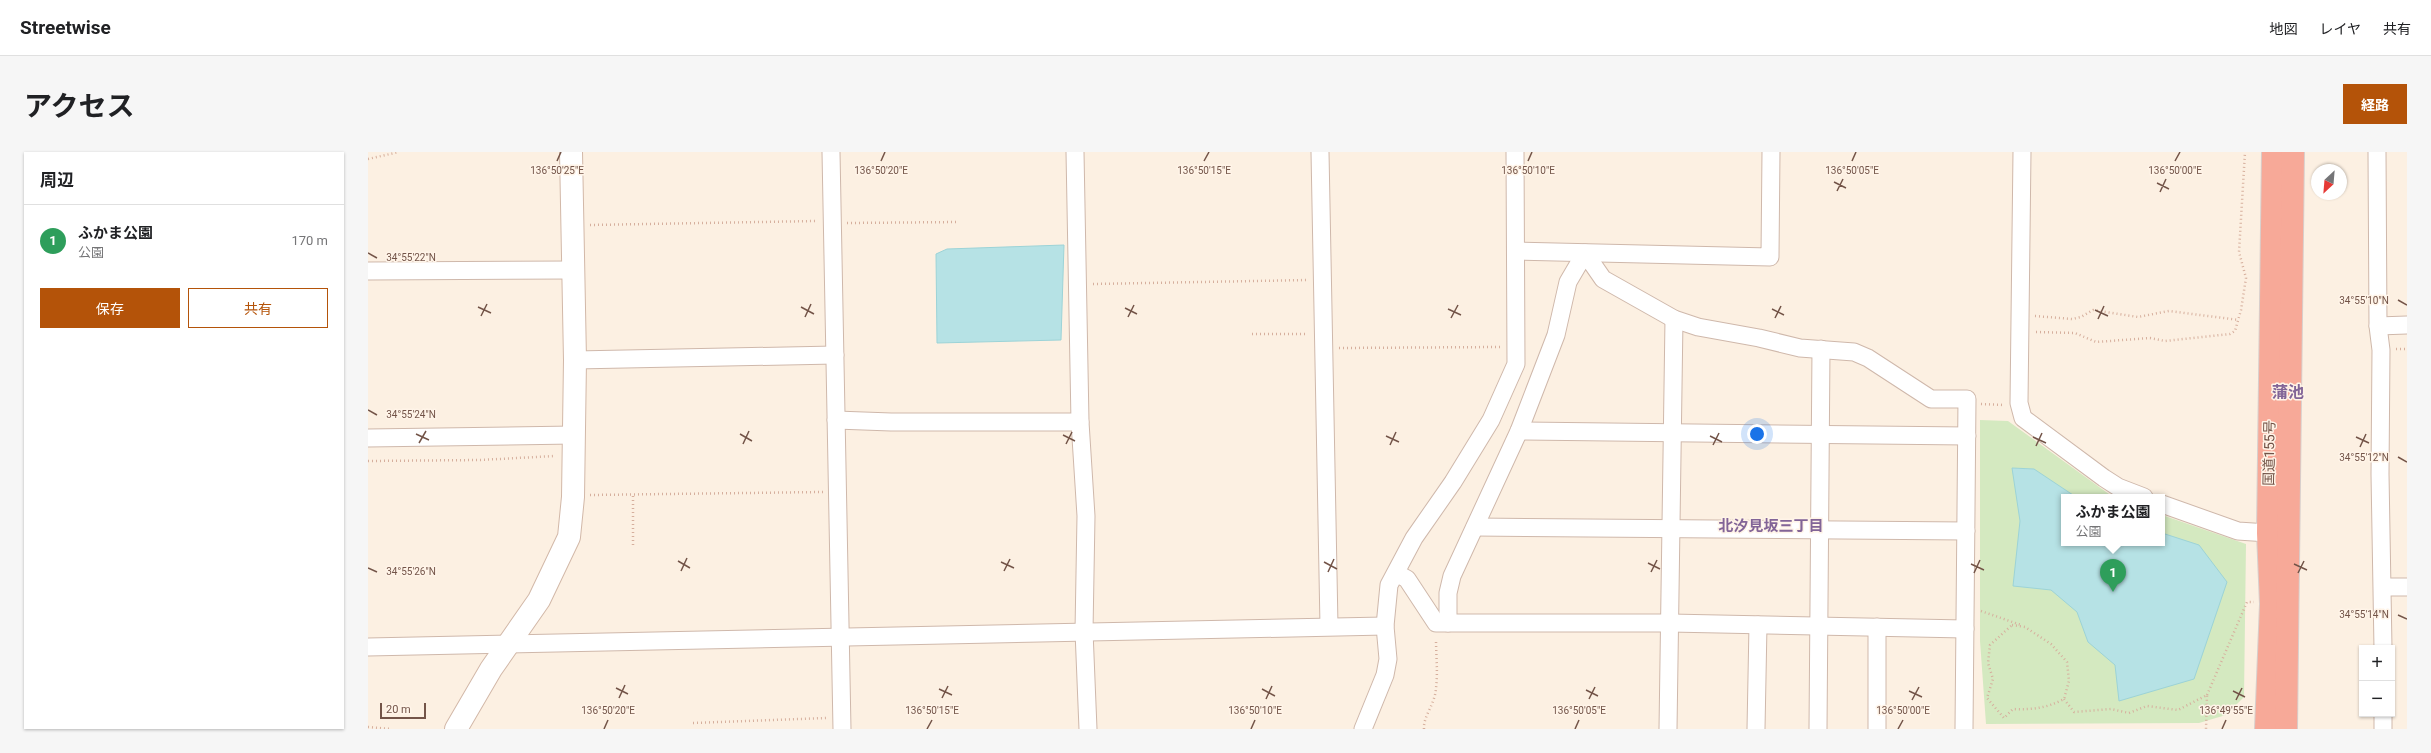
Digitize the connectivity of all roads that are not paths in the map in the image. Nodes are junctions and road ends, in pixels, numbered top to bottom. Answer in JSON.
{"nodes":[{"id":1,"x":571,"y":152,"type":"edge"},
{"id":2,"x":831,"y":152,"type":"edge"},
{"id":3,"x":1075,"y":152,"type":"edge"},
{"id":4,"x":1320,"y":152,"type":"edge"},
{"id":5,"x":1515,"y":152,"type":"edge"},
{"id":6,"x":1771,"y":152,"type":"edge"},
{"id":7,"x":2022,"y":152,"type":"edge"},
{"id":8,"x":2273,"y":152,"type":"edge"},
{"id":9,"x":2293,"y":152,"type":"edge"},
{"id":10,"x":2377,"y":152,"type":"edge"},
{"id":11,"x":1516,"y":252,"type":"junction"},
{"id":12,"x":1585,"y":253,"type":"junction"},
{"id":13,"x":574,"y":270,"type":"junction"},
{"id":14,"x":368,"y":271,"type":"edge"},
{"id":15,"x":1674,"y":319,"type":"junction"},
{"id":16,"x":2407,"y":325,"type":"edge"},
{"id":17,"x":2378,"y":326,"type":"junction"},
{"id":18,"x":1820,"y":350,"type":"junction"},
{"id":19,"x":835,"y":355,"type":"junction"},
{"id":20,"x":575,"y":360,"type":"junction"},
{"id":21,"x":836,"y":420,"type":"junction"},
{"id":22,"x":1080,"y":422,"type":"junction"},
{"id":23,"x":1519,"y":431,"type":"junction"},
{"id":24,"x":1672,"y":431,"type":"junction"},
{"id":25,"x":1820,"y":434,"type":"junction"},
{"id":26,"x":1967,"y":436,"type":"junction"},
{"id":27,"x":368,"y":438,"type":"edge"},
{"id":28,"x":574,"y":445,"type":"junction"},
{"id":29,"x":2136,"y":494,"type":"edge"},
{"id":30,"x":2165,"y":505,"type":"edge"},
{"id":31,"x":1474,"y":527,"type":"junction"},
{"id":32,"x":1670,"y":528,"type":"junction"},
{"id":33,"x":1819,"y":530,"type":"junction"},
{"id":34,"x":1966,"y":531,"type":"junction"},
{"id":35,"x":2268,"y":533,"type":"junction"},
{"id":36,"x":1396,"y":574,"type":"junction"},
{"id":37,"x":2407,"y":587,"type":"edge"},
{"id":38,"x":2383,"y":588,"type":"junction"},
{"id":39,"x":1442,"y":623,"type":"junction"},
{"id":40,"x":1670,"y":623,"type":"junction"},
{"id":41,"x":1758,"y":625,"type":"junction"},
{"id":42,"x":1329,"y":626,"type":"junction"},
{"id":43,"x":1386,"y":626,"type":"junction"},
{"id":44,"x":1819,"y":626,"type":"junction"},
{"id":45,"x":1877,"y":627,"type":"junction"},
{"id":46,"x":1965,"y":629,"type":"junction"},
{"id":47,"x":1084,"y":631,"type":"junction"},
{"id":48,"x":841,"y":637,"type":"junction"},
{"id":49,"x":508,"y":644,"type":"junction"},
{"id":50,"x":2383,"y":645,"type":"edge"},
{"id":51,"x":368,"y":647,"type":"edge"},
{"id":52,"x":2383,"y":717,"type":"edge"},
{"id":53,"x":842,"y":723,"type":"edge"},
{"id":54,"x":456,"y":729,"type":"edge"},
{"id":55,"x":1088,"y":729,"type":"edge"},
{"id":56,"x":1363,"y":729,"type":"edge"},
{"id":57,"x":1668,"y":729,"type":"edge"},
{"id":58,"x":1756,"y":729,"type":"edge"},
{"id":59,"x":1818,"y":729,"type":"edge"},
{"id":60,"x":1877,"y":729,"type":"edge"},
{"id":61,"x":1964,"y":729,"type":"edge"},
{"id":62,"x":2266,"y":729,"type":"edge"},
{"id":63,"x":2286,"y":729,"type":"edge"},
{"id":64,"x":2383,"y":729,"type":"edge"}],
"edges":[{"from":1,"to":13,"type":"street"},
{"from":2,"to":19,"type":"street"},
{"from":3,"to":22,"type":"street"},
{"from":4,"to":42,"type":"street"},
{"from":5,"to":11,"type":"street"},
{"from":6,"to":12,"type":"street"},
{"from":7,"to":29,"type":"street"},
{"from":8,"to":35,"type":"highway","name":"国道155号"},
{"from":9,"to":63,"type":"highway","name":"国道155号"},
{"from":10,"to":17,"type":"street"},
{"from":11,"to":12,"type":"street"},
{"from":11,"to":36,"type":"street"},
{"from":12,"to":15,"type":"street"},
{"from":12,"to":23,"type":"street"},
{"from":13,"to":14,"type":"street"},
{"from":13,"to":20,"type":"street"},
{"from":15,"to":18,"type":"street"},
{"from":15,"to":24,"type":"street"},
{"from":16,"to":17,"type":"street"},
{"from":17,"to":38,"type":"street"},
{"from":18,"to":25,"type":"street"},
{"from":18,"to":26,"type":"street"},
{"from":19,"to":20,"type":"street"},
{"from":19,"to":21,"type":"street"},
{"from":20,"to":28,"type":"street"},
{"from":21,"to":22,"type":"street"},
{"from":21,"to":48,"type":"street"},
{"from":22,"to":47,"type":"street"},
{"from":23,"to":24,"type":"street"},
{"from":23,"to":31,"type":"street"},
{"from":24,"to":25,"type":"street"},
{"from":24,"to":32,"type":"street"},
{"from":25,"to":26,"type":"street"},
{"from":25,"to":33,"type":"street"},
{"from":26,"to":34,"type":"street"},
{"from":27,"to":28,"type":"street"},
{"from":28,"to":49,"type":"street"},
{"from":30,"to":35,"type":"street"},
{"from":31,"to":32,"type":"street"},
{"from":31,"to":39,"type":"street"},
{"from":32,"to":33,"type":"street"},
{"from":32,"to":40,"type":"street"},
{"from":33,"to":34,"type":"street"},
{"from":33,"to":44,"type":"street"},
{"from":34,"to":46,"type":"street"},
{"from":35,"to":62,"type":"highway","name":"国道155号"},
{"from":36,"to":39,"type":"street"},
{"from":36,"to":43,"type":"street"},
{"from":37,"to":38,"type":"street"},
{"from":38,"to":50,"type":"street"},
{"from":39,"to":40,"type":"street"},
{"from":40,"to":41,"type":"street"},
{"from":40,"to":57,"type":"street"},
{"from":41,"to":44,"type":"street"},
{"from":41,"to":58,"type":"street"},
{"from":42,"to":43,"type":"street"},
{"from":42,"to":47,"type":"street"},
{"from":43,"to":56,"type":"street"},
{"from":44,"to":45,"type":"street"},
{"from":44,"to":59,"type":"street"},
{"from":45,"to":46,"type":"street"},
{"from":45,"to":60,"type":"street"},
{"from":46,"to":61,"type":"street"},
{"from":47,"to":48,"type":"street"},
{"from":47,"to":55,"type":"street"},
{"from":48,"to":49,"type":"street"},
{"from":48,"to":53,"type":"street"},
{"from":49,"to":51,"type":"street"},
{"from":49,"to":54,"type":"street"},
{"from":52,"to":64,"type":"street"}]}
